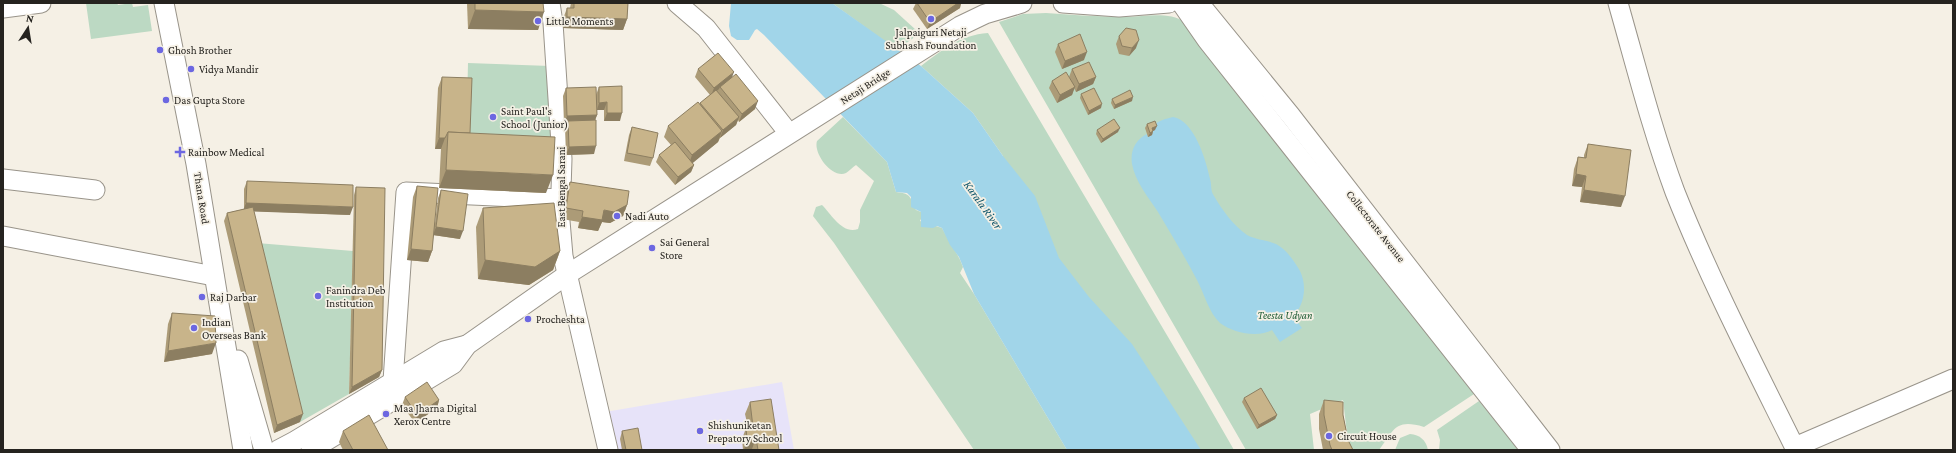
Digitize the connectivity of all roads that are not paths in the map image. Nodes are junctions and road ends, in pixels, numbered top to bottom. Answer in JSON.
{"nodes":[{"id":1,"x":41,"y":3,"type":"edge"},
{"id":2,"x":164,"y":3,"type":"edge"},
{"id":3,"x":550,"y":3,"type":"edge"},
{"id":4,"x":678,"y":3,"type":"edge"},
{"id":5,"x":1022,"y":3,"type":"edge"},
{"id":6,"x":1063,"y":3,"type":"edge"},
{"id":7,"x":1185,"y":3,"type":"edge"},
{"id":8,"x":1618,"y":3,"type":"edge"},
{"id":9,"x":3,"y":8,"type":"edge"},
{"id":10,"x":989,"y":14,"type":"edge"},
{"id":11,"x":794,"y":127,"type":"junction"},
{"id":12,"x":3,"y":179,"type":"edge"},
{"id":13,"x":95,"y":190,"type":"dead end"},
{"id":14,"x":561,"y":199,"type":"junction"},
{"id":15,"x":3,"y":236,"type":"edge"},
{"id":16,"x":1376,"y":240,"type":"junction"},
{"id":17,"x":568,"y":274,"type":"junction"},
{"id":18,"x":214,"y":276,"type":"junction"},
{"id":19,"x":467,"y":345,"type":"junction"},
{"id":20,"x":1953,"y":379,"type":"edge"},
{"id":21,"x":393,"y":381,"type":"junction"},
{"id":22,"x":1492,"y":387,"type":"junction"},
{"id":23,"x":262,"y":443,"type":"edge"},
{"id":24,"x":242,"y":448,"type":"edge"},
{"id":25,"x":282,"y":448,"type":"edge"},
{"id":26,"x":1795,"y":449,"type":"edge"},
{"id":27,"x":311,"y":450,"type":"edge"},
{"id":28,"x":608,"y":450,"type":"edge"},
{"id":29,"x":1530,"y":450,"type":"edge"},
{"id":30,"x":1550,"y":450,"type":"edge"}],
"edges":[{"from":1,"to":9,"type":"street"},
{"from":2,"to":18,"type":"street","name":"Thana Road"},
{"from":3,"to":14,"type":"street","name":"East Bengal Sarani"},
{"from":4,"to":11,"type":"street"},
{"from":5,"to":10,"type":"street","name":"Netaji Bridge"},
{"from":6,"to":7,"type":"street"},
{"from":7,"to":16,"type":"street","name":"Collectorate Avenue"},
{"from":7,"to":16,"type":"street","name":"Collectorate Avenue"},
{"from":8,"to":26,"type":"street"},
{"from":10,"to":11,"type":"street","name":"Netaji Bridge"},
{"from":11,"to":17,"type":"street","name":"Netaji Bridge"},
{"from":12,"to":13,"type":"street"},
{"from":14,"to":17,"type":"street","name":"East Bengal Sarani"},
{"from":14,"to":21,"type":"street"},
{"from":15,"to":18,"type":"street"},
{"from":16,"to":22,"type":"street","name":"Collectorate Avenue"},
{"from":17,"to":19,"type":"street","name":"Netaji Bridge"},
{"from":17,"to":28,"type":"street","name":"East Bengal Sarani"},
{"from":18,"to":23,"type":"street","name":"Thana Road"},
{"from":18,"to":24,"type":"street","name":"Thana Road"},
{"from":19,"to":21,"type":"street"},
{"from":19,"to":27,"type":"street"},
{"from":20,"to":26,"type":"street"},
{"from":21,"to":25,"type":"street"},
{"from":22,"to":29,"type":"street","name":"Collectorate Avenue"},
{"from":22,"to":30,"type":"street","name":"Collectorate Avenue"},
{"from":23,"to":25,"type":"street"}]}
